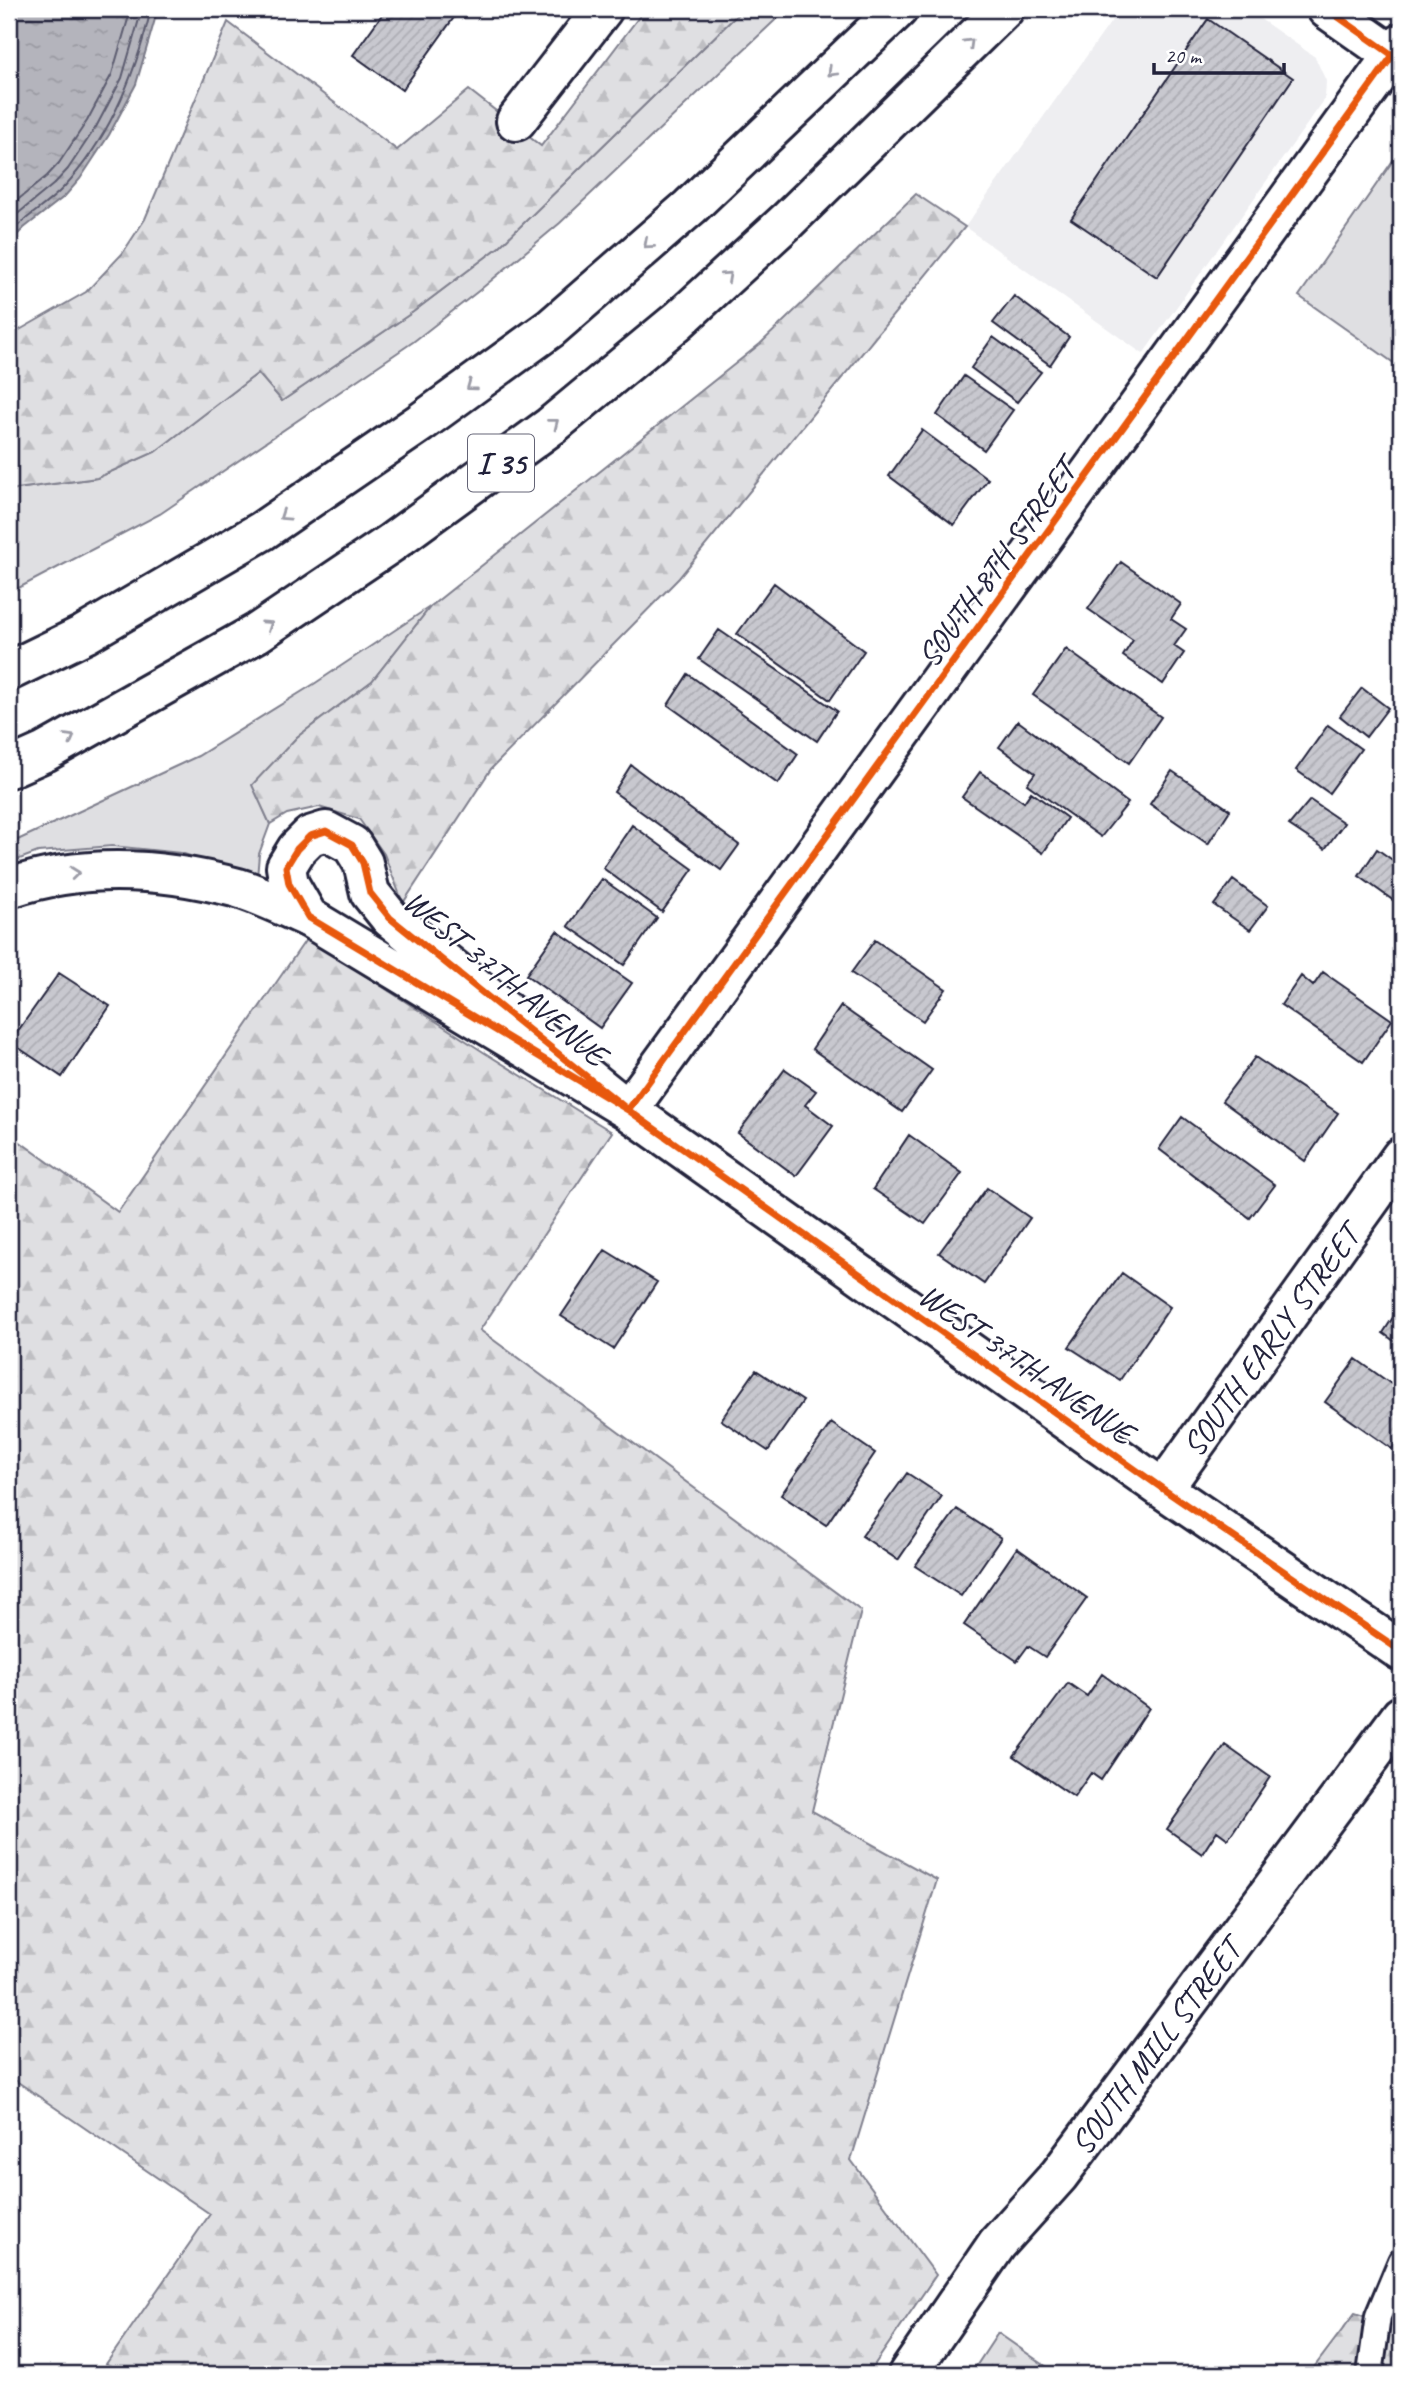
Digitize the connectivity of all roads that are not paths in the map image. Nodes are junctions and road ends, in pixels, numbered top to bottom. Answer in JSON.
{"nodes":[{"id":1,"x":603,"y":9,"type":"edge"},
{"id":2,"x":1004,"y":9,"type":"edge"},
{"id":3,"x":1327,"y":9,"type":"edge"},
{"id":4,"x":890,"y":17,"type":"edge"},
{"id":5,"x":1399,"y":53,"type":"edge"},
{"id":6,"x":516,"y":121,"type":"dead end"},
{"id":7,"x":9,"y":671,"type":"edge"},
{"id":8,"x":9,"y":768,"type":"edge"},
{"id":9,"x":9,"y":888,"type":"edge"},
{"id":10,"x":307,"y":916,"type":"junction"},
{"id":11,"x":628,"y":1110,"type":"junction"},
{"id":12,"x":1401,"y":1157,"type":"edge"},
{"id":13,"x":1163,"y":1489,"type":"junction"},
{"id":14,"x":1401,"y":1651,"type":"edge"},
{"id":15,"x":1401,"y":1716,"type":"edge"},
{"id":16,"x":1401,"y":2261,"type":"edge"},
{"id":17,"x":908,"y":2374,"type":"edge"},
{"id":18,"x":1370,"y":2374,"type":"edge"}],
"edges":[{"from":1,"to":6,"type":"main road"},
{"from":8,"to":2,"type":"main road","number":"I 35","one_way":true},
{"from":3,"to":5,"type":"main road"},
{"from":4,"to":7,"type":"main road","number":"I 35","one_way":true},
{"from":5,"to":11,"type":"main road","name":"SOUTH 8TH STREET"},
{"from":9,"to":10,"type":"main road","one_way":true},
{"from":10,"to":11,"type":"main road","name":"WEST 37TH AVENUE"},
{"from":10,"to":11,"type":"main road","name":"WEST 37TH AVENUE"},
{"from":11,"to":13,"type":"main road","name":"WEST 37TH AVENUE"},
{"from":12,"to":13,"type":"main road","name":"SOUTH EARLY STREET"},
{"from":13,"to":14,"type":"main road","name":"WEST 37TH AVENUE"},
{"from":15,"to":17,"type":"main road","name":"SOUTH MILL STREET"},
{"from":16,"to":18,"type":"lane"}]}
